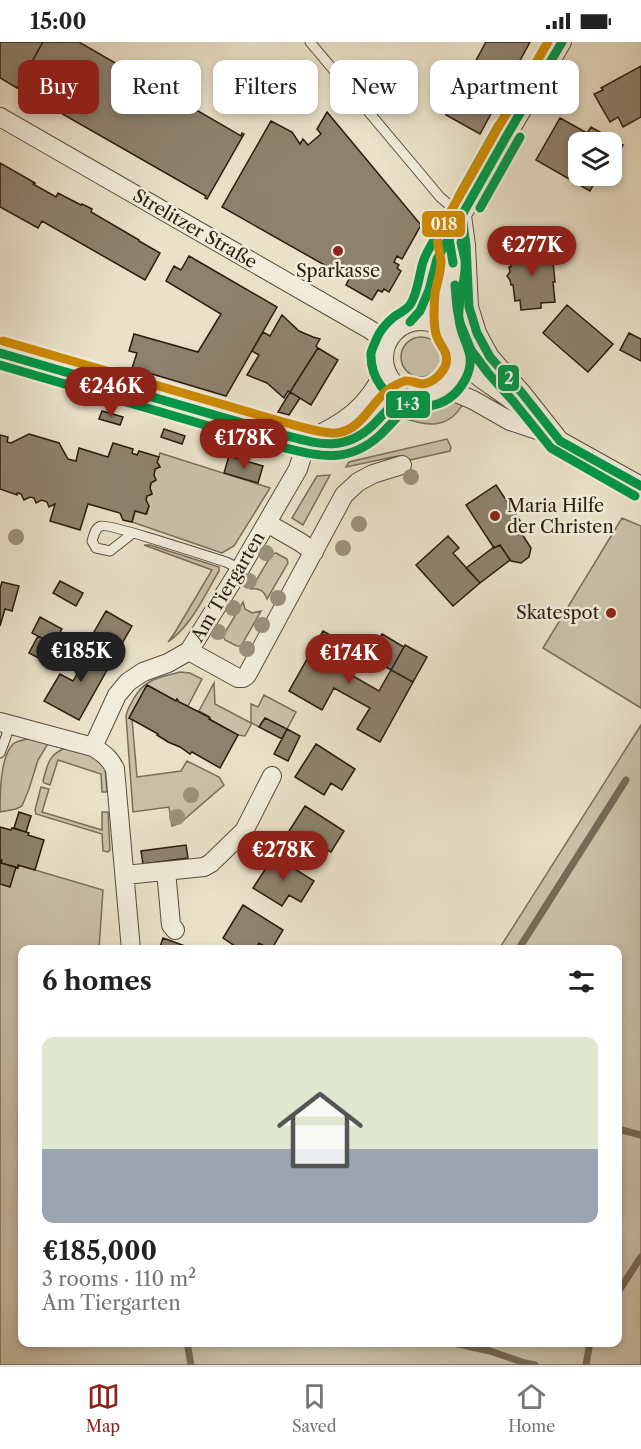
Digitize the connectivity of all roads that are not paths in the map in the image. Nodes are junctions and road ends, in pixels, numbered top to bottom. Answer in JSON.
{"nodes":[{"id":1,"x":310,"y":42,"type":"edge"},
{"id":2,"x":562,"y":42,"type":"edge"},
{"id":3,"x":0,"y":117,"type":"edge"},
{"id":4,"x":462,"y":216,"type":"junction"},
{"id":5,"x":449,"y":238,"type":"junction"},
{"id":6,"x":410,"y":322,"type":"junction"},
{"id":7,"x":448,"y":332,"type":"junction"},
{"id":8,"x":386,"y":345,"type":"junction"},
{"id":9,"x":0,"y":353,"type":"edge"},
{"id":10,"x":459,"y":358,"type":"junction"},
{"id":11,"x":385,"y":370,"type":"junction"},
{"id":12,"x":439,"y":391,"type":"junction"},
{"id":13,"x":407,"y":393,"type":"junction"},
{"id":14,"x":553,"y":437,"type":"junction"},
{"id":15,"x":307,"y":440,"type":"junction"},
{"id":16,"x":402,"y":465,"type":"dead end"},
{"id":17,"x":641,"y":486,"type":"edge"},
{"id":18,"x":267,"y":523,"type":"junction"},
{"id":19,"x":132,"y":533,"type":"dead end"},
{"id":20,"x":314,"y":552,"type":"junction"},
{"id":21,"x":240,"y":569,"type":"junction"},
{"id":22,"x":189,"y":651,"type":"junction"},
{"id":23,"x":4,"y":724,"type":"edge"},
{"id":24,"x":93,"y":747,"type":"junction"},
{"id":25,"x":0,"y":753,"type":"edge"},
{"id":26,"x":272,"y":776,"type":"dead end"},
{"id":27,"x":166,"y":871,"type":"junction"},
{"id":28,"x":125,"y":875,"type":"junction"},
{"id":29,"x":175,"y":930,"type":"dead end"},
{"id":30,"x":131,"y":945,"type":"edge"}],
"edges":[{"from":1,"to":4,"type":"lane"},
{"from":2,"to":4,"type":"street"},
{"from":3,"to":8,"type":"street","name":"Strelitzer Straße"},
{"from":4,"to":5,"type":"street"},
{"from":4,"to":14,"type":"street"},
{"from":5,"to":6,"type":"street"},
{"from":5,"to":7,"type":"street"},
{"from":6,"to":7,"type":"street"},
{"from":6,"to":8,"type":"street"},
{"from":7,"to":10,"type":"street"},
{"from":8,"to":11,"type":"street"},
{"from":9,"to":15,"type":"street"},
{"from":10,"to":12,"type":"street"},
{"from":10,"to":14,"type":"street"},
{"from":11,"to":13,"type":"street"},
{"from":11,"to":15,"type":"street"},
{"from":12,"to":13,"type":"street"},
{"from":12,"to":14,"type":"street"},
{"from":13,"to":15,"type":"street"},
{"from":14,"to":17,"type":"street"},
{"from":15,"to":18,"type":"street","name":"Am Tiergarten"},
{"from":16,"to":20,"type":"street","name":"Am Tiergarten"},
{"from":18,"to":20,"type":"street","name":"Am Tiergarten"},
{"from":18,"to":21,"type":"street","name":"Am Tiergarten"},
{"from":19,"to":21,"type":"lane"},
{"from":20,"to":22,"type":"street","name":"Am Tiergarten"},
{"from":21,"to":22,"type":"street","name":"Am Tiergarten"},
{"from":22,"to":24,"type":"street","name":"Am Tiergarten"},
{"from":23,"to":24,"type":"street"},
{"from":23,"to":25,"type":"lane"},
{"from":24,"to":28,"type":"street"},
{"from":26,"to":27,"type":"street"},
{"from":27,"to":28,"type":"street"},
{"from":27,"to":29,"type":"street"},
{"from":28,"to":30,"type":"street"}]}
